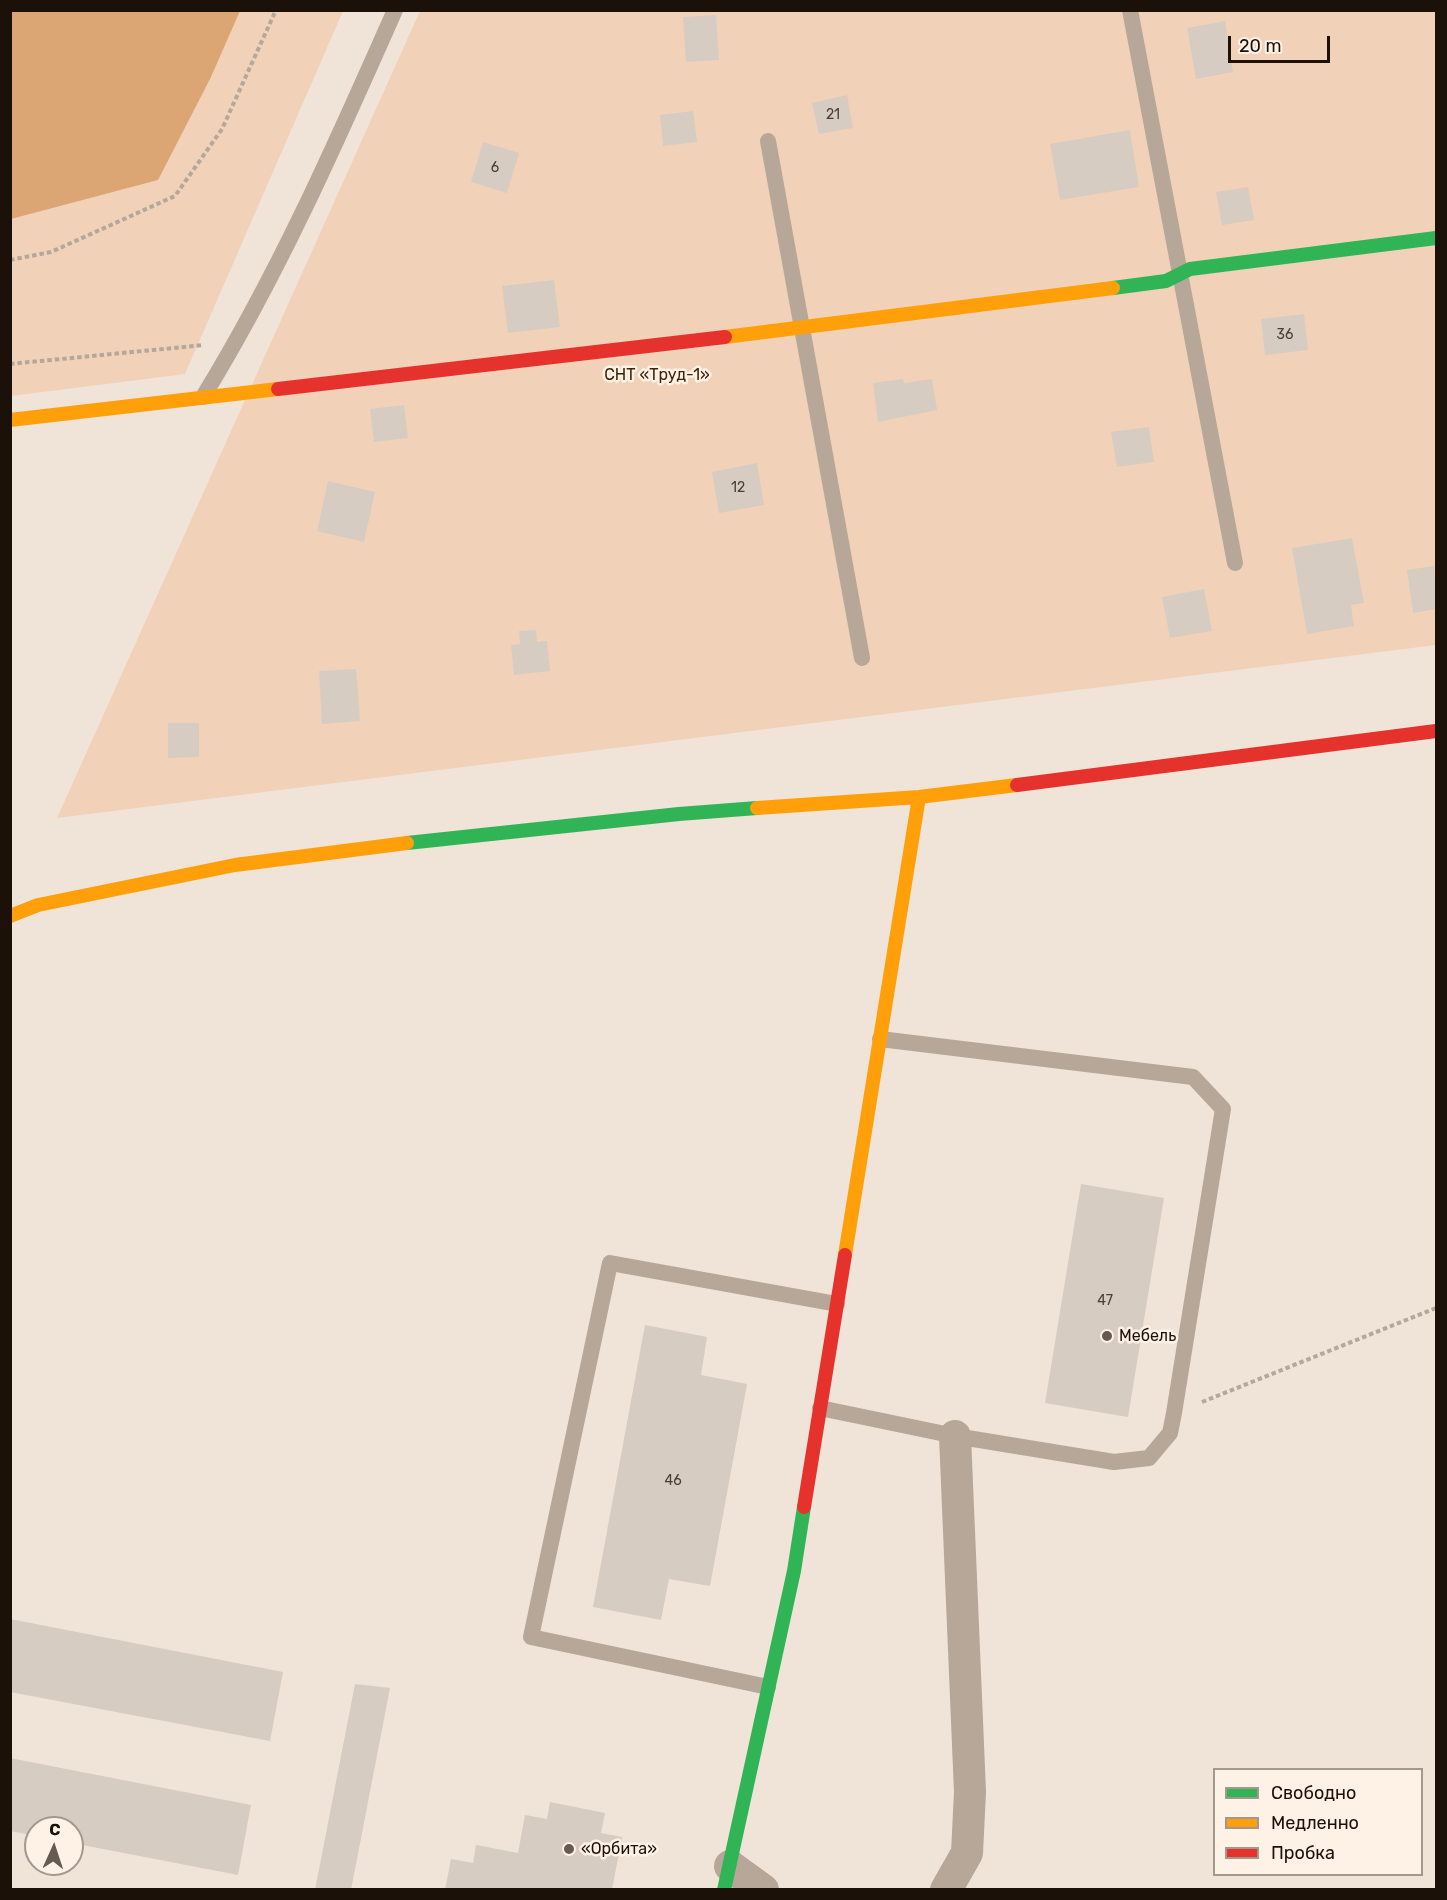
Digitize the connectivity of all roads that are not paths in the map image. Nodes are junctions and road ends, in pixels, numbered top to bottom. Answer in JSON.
{"nodes":[{"id":1,"x":395,"y":10,"type":"edge"},
{"id":2,"x":1130,"y":10,"type":"edge"},
{"id":3,"x":768,"y":141,"type":"dead end"},
{"id":4,"x":1437,"y":238,"type":"edge"},
{"id":5,"x":1181,"y":273,"type":"junction"},
{"id":6,"x":802,"y":328,"type":"junction"},
{"id":7,"x":203,"y":396,"type":"junction"},
{"id":8,"x":10,"y":420,"type":"edge"},
{"id":9,"x":1235,"y":563,"type":"dead end"},
{"id":10,"x":862,"y":658,"type":"dead end"},
{"id":11,"x":1437,"y":731,"type":"edge"},
{"id":12,"x":919,"y":797,"type":"junction"},
{"id":13,"x":10,"y":916,"type":"edge"},
{"id":14,"x":880,"y":1039,"type":"junction"},
{"id":15,"x":837,"y":1304,"type":"junction"},
{"id":16,"x":820,"y":1408,"type":"junction"},
{"id":17,"x":955,"y":1436,"type":"junction"},
{"id":18,"x":768,"y":1687,"type":"junction"},
{"id":19,"x":727,"y":1878,"type":"edge"},
{"id":20,"x":764,"y":1890,"type":"edge"},
{"id":21,"x":946,"y":1890,"type":"edge"}],
"edges":[{"from":1,"to":7,"type":"lane"},
{"from":2,"to":5,"type":"lane"},
{"from":3,"to":6,"type":"lane"},
{"from":4,"to":5,"type":"street"},
{"from":5,"to":6,"type":"street"},
{"from":5,"to":9,"type":"lane"},
{"from":6,"to":7,"type":"street"},
{"from":6,"to":10,"type":"lane"},
{"from":7,"to":8,"type":"street"},
{"from":11,"to":12,"type":"street"},
{"from":12,"to":13,"type":"street"},
{"from":12,"to":14,"type":"street"},
{"from":14,"to":15,"type":"street"},
{"from":14,"to":17,"type":"lane"},
{"from":15,"to":16,"type":"street"},
{"from":15,"to":18,"type":"lane"},
{"from":16,"to":17,"type":"lane"},
{"from":16,"to":18,"type":"street"},
{"from":17,"to":21,"type":"street"},
{"from":18,"to":19,"type":"street"},
{"from":19,"to":20,"type":"street"}]}
